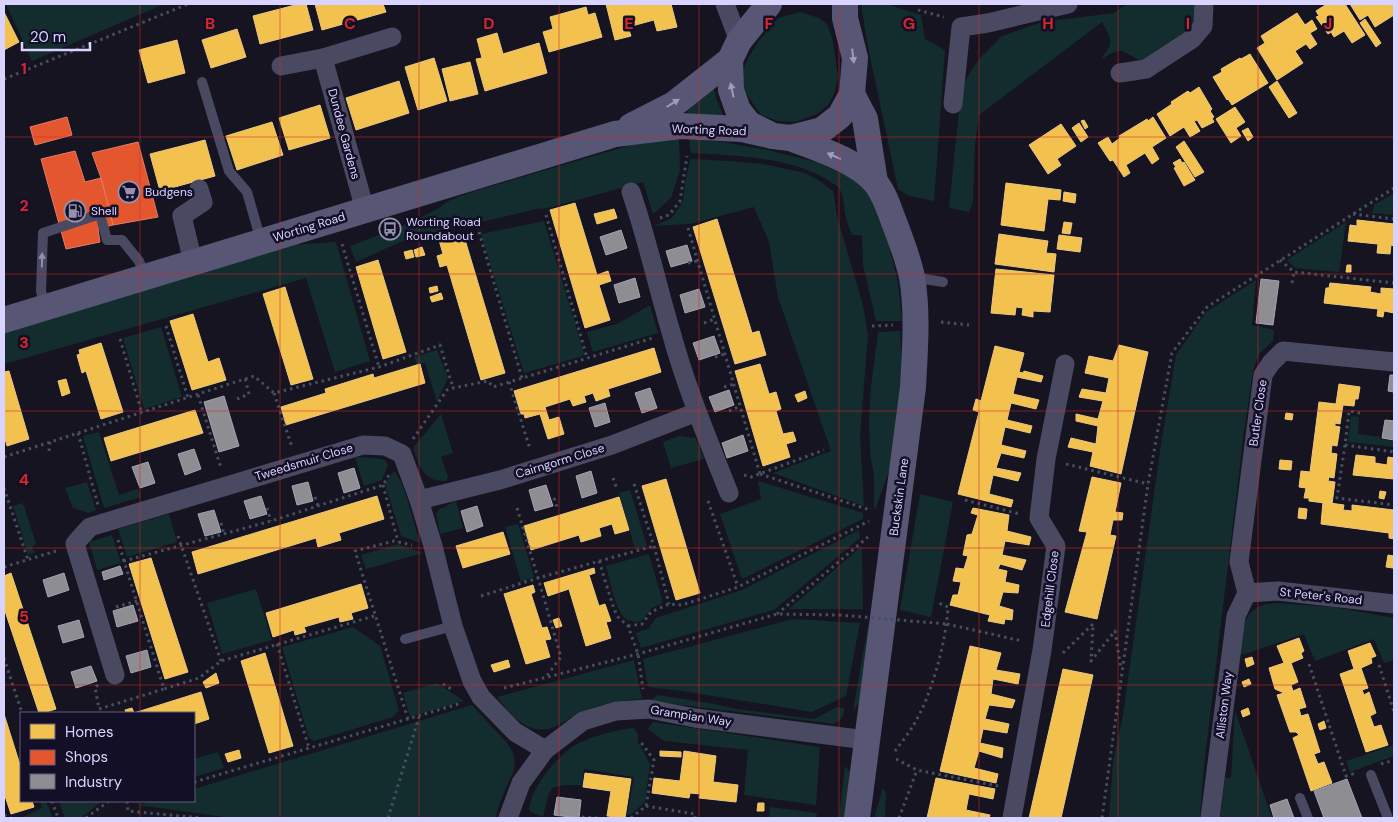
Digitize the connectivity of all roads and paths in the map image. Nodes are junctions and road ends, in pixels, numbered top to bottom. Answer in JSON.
{"nodes":[{"id":1,"x":188,"y":4,"type":"edge"},
{"id":2,"x":725,"y":4,"type":"edge"},
{"id":3,"x":769,"y":4,"type":"edge"},
{"id":4,"x":1068,"y":4,"type":"edge"},
{"id":5,"x":1204,"y":4,"type":"edge"},
{"id":6,"x":839,"y":9,"type":"edge"},
{"id":7,"x":918,"y":10,"type":"dead end"},
{"id":8,"x":962,"y":28,"type":"junction"},
{"id":9,"x":392,"y":38,"type":"dead end"},
{"id":10,"x":734,"y":51,"type":"junction"},
{"id":11,"x":323,"y":58,"type":"junction"},
{"id":12,"x":281,"y":66,"type":"dead end"},
{"id":13,"x":1120,"y":73,"type":"dead end"},
{"id":14,"x":4,"y":79,"type":"edge"},
{"id":15,"x":202,"y":82,"type":"dead end"},
{"id":16,"x":852,"y":94,"type":"junction"},
{"id":17,"x":953,"y":104,"type":"dead end"},
{"id":18,"x":615,"y":134,"type":"junction"},
{"id":19,"x":781,"y":137,"type":"junction"},
{"id":20,"x":687,"y":156,"type":"dead end"},
{"id":21,"x":875,"y":182,"type":"junction"},
{"id":22,"x":1394,"y":188,"type":"edge"},
{"id":23,"x":199,"y":189,"type":"dead end"},
{"id":24,"x":631,"y":192,"type":"dead end"},
{"id":25,"x":365,"y":210,"type":"junction"},
{"id":26,"x":1352,"y":214,"type":"junction"},
{"id":27,"x":546,"y":215,"type":"dead end"},
{"id":28,"x":1394,"y":219,"type":"edge"},
{"id":29,"x":643,"y":224,"type":"junction"},
{"id":30,"x":688,"y":228,"type":"dead end"},
{"id":31,"x":479,"y":232,"type":"dead end"},
{"id":32,"x":261,"y":242,"type":"junction"},
{"id":33,"x":342,"y":244,"type":"dead end"},
{"id":34,"x":1280,"y":260,"type":"junction"},
{"id":35,"x":697,"y":261,"type":"junction"},
{"id":36,"x":193,"y":262,"type":"junction"},
{"id":37,"x":688,"y":263,"type":"dead end"},
{"id":38,"x":1294,"y":272,"type":"junction"},
{"id":39,"x":145,"y":277,"type":"junction"},
{"id":40,"x":912,"y":277,"type":"junction"},
{"id":41,"x":943,"y":282,"type":"dead end"},
{"id":42,"x":1292,"y":283,"type":"dead end"},
{"id":43,"x":1394,"y":284,"type":"edge"},
{"id":44,"x":45,"y":308,"type":"junction"},
{"id":45,"x":715,"y":319,"type":"junction"},
{"id":46,"x":4,"y":320,"type":"edge"},
{"id":47,"x":941,"y":322,"type":"dead end"},
{"id":48,"x":704,"y":323,"type":"dead end"},
{"id":49,"x":969,"y":325,"type":"dead end"},
{"id":50,"x":166,"y":326,"type":"dead end"},
{"id":51,"x":671,"y":333,"type":"junction"},
{"id":52,"x":120,"y":339,"type":"dead end"},
{"id":53,"x":725,"y":354,"type":"junction"},
{"id":54,"x":715,"y":357,"type":"dead end"},
{"id":55,"x":587,"y":358,"type":"junction"},
{"id":56,"x":1394,"y":362,"type":"edge"},
{"id":57,"x":1065,"y":364,"type":"dead end"},
{"id":58,"x":379,"y":367,"type":"junction"},
{"id":59,"x":245,"y":378,"type":"junction"},
{"id":60,"x":522,"y":378,"type":"junction"},
{"id":61,"x":509,"y":382,"type":"junction"},
{"id":62,"x":734,"y":384,"type":"junction"},
{"id":63,"x":724,"y":387,"type":"dead end"},
{"id":64,"x":453,"y":388,"type":"junction"},
{"id":65,"x":274,"y":393,"type":"junction"},
{"id":66,"x":198,"y":395,"type":"junction"},
{"id":67,"x":188,"y":398,"type":"junction"},
{"id":68,"x":237,"y":399,"type":"dead end"},
{"id":69,"x":740,"y":406,"type":"junction"},
{"id":70,"x":729,"y":411,"type":"dead end"},
{"id":71,"x":697,"y":412,"type":"junction"},
{"id":72,"x":142,"y":413,"type":"junction"},
{"id":73,"x":1360,"y":413,"type":"dead end"},
{"id":74,"x":78,"y":433,"type":"junction"},
{"id":75,"x":50,"y":442,"type":"junction"},
{"id":76,"x":1345,"y":445,"type":"junction"},
{"id":77,"x":824,"y":450,"type":"dead end"},
{"id":78,"x":49,"y":451,"type":"dead end"},
{"id":79,"x":1394,"y":452,"type":"edge"},
{"id":80,"x":402,"y":454,"type":"junction"},
{"id":81,"x":4,"y":457,"type":"edge"},
{"id":82,"x":1046,"y":459,"type":"junction"},
{"id":83,"x":298,"y":464,"type":"junction"},
{"id":84,"x":536,"y":469,"type":"junction"},
{"id":85,"x":760,"y":474,"type":"junction"},
{"id":86,"x":613,"y":478,"type":"dead end"},
{"id":87,"x":634,"y":484,"type":"dead end"},
{"id":88,"x":1148,"y":484,"type":"junction"},
{"id":89,"x":226,"y":485,"type":"junction"},
{"id":90,"x":383,"y":485,"type":"junction"},
{"id":91,"x":4,"y":488,"type":"edge"},
{"id":92,"x":617,"y":489,"type":"dead end"},
{"id":93,"x":706,"y":493,"type":"dead end"},
{"id":94,"x":729,"y":493,"type":"dead end"},
{"id":95,"x":315,"y":497,"type":"dead end"},
{"id":96,"x":554,"y":498,"type":"dead end"},
{"id":97,"x":419,"y":500,"type":"junction"},
{"id":98,"x":965,"y":500,"type":"dead end"},
{"id":99,"x":1394,"y":505,"type":"edge"},
{"id":100,"x":318,"y":506,"type":"junction"},
{"id":101,"x":557,"y":507,"type":"dead end"},
{"id":102,"x":267,"y":508,"type":"dead end"},
{"id":103,"x":517,"y":508,"type":"dead end"},
{"id":104,"x":100,"y":509,"type":"dead end"},
{"id":105,"x":870,"y":510,"type":"dead end"},
{"id":106,"x":1039,"y":518,"type":"junction"},
{"id":107,"x":271,"y":521,"type":"junction"},
{"id":108,"x":869,"y":521,"type":"dead end"},
{"id":109,"x":220,"y":523,"type":"dead end"},
{"id":110,"x":224,"y":534,"type":"junction"},
{"id":111,"x":178,"y":536,"type":"dead end"},
{"id":112,"x":868,"y":537,"type":"dead end"},
{"id":113,"x":118,"y":541,"type":"dead end"},
{"id":114,"x":75,"y":544,"type":"junction"},
{"id":115,"x":180,"y":546,"type":"junction"},
{"id":116,"x":654,"y":546,"type":"junction"},
{"id":117,"x":28,"y":560,"type":"junction"},
{"id":118,"x":124,"y":561,"type":"junction"},
{"id":119,"x":599,"y":561,"type":"junction"},
{"id":120,"x":4,"y":567,"type":"edge"},
{"id":121,"x":538,"y":578,"type":"junction"},
{"id":122,"x":738,"y":587,"type":"junction"},
{"id":123,"x":1247,"y":593,"type":"junction"},
{"id":124,"x":481,"y":596,"type":"dead end"},
{"id":125,"x":939,"y":603,"type":"dead end"},
{"id":126,"x":669,"y":604,"type":"junction"},
{"id":127,"x":1394,"y":604,"type":"edge"},
{"id":128,"x":777,"y":614,"type":"junction"},
{"id":129,"x":374,"y":616,"type":"junction"},
{"id":130,"x":947,"y":624,"type":"junction"},
{"id":131,"x":453,"y":626,"type":"junction"},
{"id":132,"x":628,"y":626,"type":"junction"},
{"id":133,"x":405,"y":639,"type":"dead end"},
{"id":134,"x":1023,"y":642,"type":"dead end"},
{"id":135,"x":277,"y":644,"type":"junction"},
{"id":136,"x":638,"y":654,"type":"junction"},
{"id":137,"x":1061,"y":655,"type":"dead end"},
{"id":138,"x":4,"y":658,"type":"edge"},
{"id":139,"x":221,"y":661,"type":"junction"},
{"id":140,"x":1309,"y":664,"type":"dead end"},
{"id":141,"x":1379,"y":665,"type":"dead end"},
{"id":142,"x":115,"y":675,"type":"dead end"},
{"id":143,"x":1122,"y":675,"type":"junction"},
{"id":144,"x":546,"y":677,"type":"junction"},
{"id":145,"x":504,"y":688,"type":"dead end"},
{"id":146,"x":643,"y":689,"type":"dead end"},
{"id":147,"x":464,"y":703,"type":"dead end"},
{"id":148,"x":22,"y":712,"type":"edge"},
{"id":149,"x":1394,"y":712,"type":"edge"},
{"id":150,"x":419,"y":716,"type":"junction"},
{"id":151,"x":408,"y":720,"type":"junction"},
{"id":152,"x":866,"y":740,"type":"junction"},
{"id":153,"x":640,"y":741,"type":"dead end"},
{"id":154,"x":309,"y":748,"type":"junction"},
{"id":155,"x":545,"y":750,"type":"junction"},
{"id":156,"x":895,"y":751,"type":"dead end"},
{"id":157,"x":896,"y":759,"type":"dead end"},
{"id":158,"x":1394,"y":760,"type":"edge"},
{"id":159,"x":1378,"y":765,"type":"dead end"},
{"id":160,"x":917,"y":770,"type":"junction"},
{"id":161,"x":1366,"y":773,"type":"joint"},
{"id":162,"x":195,"y":782,"type":"edge"},
{"id":163,"x":1017,"y":790,"type":"junction"},
{"id":164,"x":1300,"y":798,"type":"dead end"},
{"id":165,"x":52,"y":802,"type":"edge"},
{"id":166,"x":108,"y":802,"type":"edge"},
{"id":167,"x":127,"y":802,"type":"edge"},
{"id":168,"x":646,"y":806,"type":"junction"},
{"id":169,"x":4,"y":815,"type":"edge"},
{"id":170,"x":12,"y":818,"type":"edge"},
{"id":171,"x":58,"y":818,"type":"edge"},
{"id":172,"x":86,"y":818,"type":"edge"},
{"id":173,"x":201,"y":818,"type":"edge"},
{"id":174,"x":388,"y":818,"type":"edge"},
{"id":175,"x":508,"y":818,"type":"edge"},
{"id":176,"x":583,"y":818,"type":"edge"},
{"id":177,"x":597,"y":818,"type":"edge"},
{"id":178,"x":631,"y":818,"type":"edge"},
{"id":179,"x":695,"y":818,"type":"edge"},
{"id":180,"x":857,"y":818,"type":"edge"},
{"id":181,"x":900,"y":818,"type":"edge"},
{"id":182,"x":1012,"y":818,"type":"edge"},
{"id":183,"x":1102,"y":818,"type":"edge"},
{"id":184,"x":1210,"y":818,"type":"edge"},
{"id":185,"x":1308,"y":818,"type":"edge"},
{"id":186,"x":1388,"y":818,"type":"edge"}],
"edges":[{"from":1,"to":14,"type":"path"},
{"from":2,"to":10,"type":"street"},
{"from":3,"to":10,"type":"main road"},
{"from":4,"to":8,"type":"street"},
{"from":5,"to":13,"type":"street"},
{"from":6,"to":16,"type":"main road","one_way":true},
{"from":7,"to":8,"type":"path"},
{"from":8,"to":17,"type":"street"},
{"from":9,"to":11,"type":"street"},
{"from":18,"to":10,"type":"main road","name":"Worting Road","one_way":true},
{"from":19,"to":10,"type":"main road","one_way":true},
{"from":11,"to":12,"type":"street"},
{"from":11,"to":25,"type":"street","name":"Dundee Gardens"},
{"from":15,"to":32,"type":"lane"},
{"from":16,"to":19,"type":"main road"},
{"from":16,"to":21,"type":"main road","name":"Buckskin Lane"},
{"from":18,"to":19,"type":"main road","name":"Worting Road"},
{"from":18,"to":25,"type":"main road","name":"Worting Road"},
{"from":21,"to":19,"type":"main road","name":"Buckskin Lane","one_way":true},
{"from":20,"to":29,"type":"path"},
{"from":21,"to":40,"type":"main road","name":"Buckskin Lane"},
{"from":22,"to":26,"type":"path"},
{"from":23,"to":36,"type":"street"},
{"from":24,"to":29,"type":"street"},
{"from":25,"to":32,"type":"main road","name":"Worting Road"},
{"from":26,"to":28,"type":"path"},
{"from":26,"to":34,"type":"path"},
{"from":27,"to":55,"type":"path"},
{"from":29,"to":51,"type":"street"},
{"from":30,"to":35,"type":"path"},
{"from":31,"to":60,"type":"path"},
{"from":32,"to":36,"type":"main road","name":"Worting Road"},
{"from":33,"to":58,"type":"path"},
{"from":34,"to":38,"type":"path"},
{"from":34,"to":88,"type":"path"},
{"from":35,"to":37,"type":"path"},
{"from":35,"to":45,"type":"path"},
{"from":36,"to":39,"type":"main road","name":"Worting Road"},
{"from":38,"to":42,"type":"path"},
{"from":38,"to":43,"type":"path"},
{"from":39,"to":44,"type":"main road","name":"Worting Road"},
{"from":44,"to":39,"type":"lane","one_way":true},
{"from":40,"to":41,"type":"lane"},
{"from":40,"to":152,"type":"main road","name":"Buckskin Lane"},
{"from":44,"to":46,"type":"main road","name":"Worting Road"},
{"from":45,"to":48,"type":"path"},
{"from":45,"to":53,"type":"path"},
{"from":47,"to":49,"type":"path"},
{"from":50,"to":67,"type":"path"},
{"from":51,"to":55,"type":"path"},
{"from":51,"to":71,"type":"street"},
{"from":52,"to":72,"type":"path"},
{"from":53,"to":54,"type":"path"},
{"from":53,"to":62,"type":"path"},
{"from":55,"to":60,"type":"path"},
{"from":56,"to":123,"type":"street","name":"Butler Close"},
{"from":57,"to":82,"type":"street"},
{"from":58,"to":64,"type":"path"},
{"from":58,"to":65,"type":"path"},
{"from":59,"to":65,"type":"path"},
{"from":59,"to":66,"type":"path"},
{"from":59,"to":68,"type":"path"},
{"from":60,"to":61,"type":"path"},
{"from":61,"to":64,"type":"path"},
{"from":61,"to":84,"type":"path"},
{"from":62,"to":63,"type":"path"},
{"from":62,"to":69,"type":"path"},
{"from":64,"to":80,"type":"path"},
{"from":65,"to":83,"type":"path"},
{"from":66,"to":67,"type":"path"},
{"from":66,"to":89,"type":"path"},
{"from":67,"to":72,"type":"path"},
{"from":69,"to":70,"type":"path"},
{"from":69,"to":85,"type":"path"},
{"from":71,"to":84,"type":"street","name":"Cairngorm Close"},
{"from":71,"to":94,"type":"street"},
{"from":72,"to":74,"type":"path"},
{"from":73,"to":76,"type":"path"},
{"from":74,"to":75,"type":"path"},
{"from":74,"to":104,"type":"path"},
{"from":75,"to":78,"type":"path"},
{"from":75,"to":81,"type":"path"},
{"from":76,"to":79,"type":"path"},
{"from":76,"to":99,"type":"path"},
{"from":77,"to":85,"type":"path"},
{"from":80,"to":83,"type":"street","name":"Tweedsmuir Close"},
{"from":80,"to":90,"type":"path"},
{"from":80,"to":97,"type":"street"},
{"from":82,"to":88,"type":"path"},
{"from":82,"to":106,"type":"street"},
{"from":83,"to":89,"type":"street","name":"Tweedsmuir Close"},
{"from":84,"to":97,"type":"street","name":"Cairngorm Close"},
{"from":85,"to":105,"type":"path"},
{"from":86,"to":92,"type":"path"},
{"from":87,"to":116,"type":"path"},
{"from":88,"to":143,"type":"path"},
{"from":89,"to":114,"type":"street","name":"Tweedsmuir Close"},
{"from":90,"to":100,"type":"path"},
{"from":90,"to":129,"type":"path"},
{"from":91,"to":117,"type":"path"},
{"from":93,"to":122,"type":"path"},
{"from":95,"to":100,"type":"path"},
{"from":96,"to":101,"type":"path"},
{"from":97,"to":131,"type":"street"},
{"from":98,"to":106,"type":"path"},
{"from":100,"to":107,"type":"path"},
{"from":102,"to":107,"type":"path"},
{"from":103,"to":121,"type":"path"},
{"from":106,"to":163,"type":"street","name":"Edgehill Close"},
{"from":107,"to":110,"type":"path"},
{"from":108,"to":122,"type":"path"},
{"from":109,"to":110,"type":"path"},
{"from":110,"to":115,"type":"path"},
{"from":111,"to":115,"type":"path"},
{"from":112,"to":128,"type":"path"},
{"from":113,"to":118,"type":"path"},
{"from":114,"to":117,"type":"path"},
{"from":114,"to":142,"type":"street"},
{"from":115,"to":118,"type":"path"},
{"from":115,"to":139,"type":"path"},
{"from":116,"to":119,"type":"path"},
{"from":116,"to":126,"type":"path"},
{"from":117,"to":120,"type":"path"},
{"from":118,"to":139,"type":"path"},
{"from":119,"to":121,"type":"path"},
{"from":119,"to":132,"type":"path"},
{"from":121,"to":124,"type":"path"},
{"from":121,"to":144,"type":"path"},
{"from":122,"to":126,"type":"path"},
{"from":123,"to":127,"type":"street","name":"St Peter's Road"},
{"from":123,"to":184,"type":"street","name":"Alliston Way"},
{"from":125,"to":130,"type":"path"},
{"from":126,"to":132,"type":"path"},
{"from":128,"to":130,"type":"path","bridge":true},
{"from":128,"to":136,"type":"path"},
{"from":129,"to":135,"type":"path"},
{"from":129,"to":151,"type":"path"},
{"from":130,"to":134,"type":"path"},
{"from":130,"to":156,"type":"path"},
{"from":131,"to":133,"type":"lane"},
{"from":131,"to":155,"type":"street"},
{"from":132,"to":136,"type":"path"},
{"from":135,"to":139,"type":"path"},
{"from":135,"to":154,"type":"path"},
{"from":136,"to":144,"type":"path"},
{"from":136,"to":146,"type":"path"},
{"from":137,"to":143,"type":"path"},
{"from":138,"to":148,"type":"path"},
{"from":140,"to":161,"type":"path"},
{"from":141,"to":149,"type":"path"},
{"from":143,"to":183,"type":"path"},
{"from":144,"to":145,"type":"path"},
{"from":147,"to":150,"type":"path"},
{"from":150,"to":151,"type":"path"},
{"from":150,"to":174,"type":"path"},
{"from":151,"to":154,"type":"path"},
{"from":152,"to":155,"type":"street","name":"Grampian Way"},
{"from":152,"to":180,"type":"main road","name":"Buckskin Lane"},
{"from":153,"to":168,"type":"path"},
{"from":154,"to":162,"type":"path"},
{"from":155,"to":175,"type":"street","name":"Grampian Way"},
{"from":157,"to":160,"type":"path"},
{"from":158,"to":159,"type":"path"},
{"from":160,"to":163,"type":"path"},
{"from":160,"to":181,"type":"path"},
{"from":161,"to":186,"type":"lane"},
{"from":163,"to":182,"type":"street","name":"Edgehill Close"},
{"from":164,"to":185,"type":"lane"},
{"from":165,"to":171,"type":"path"},
{"from":166,"to":172,"type":"path"},
{"from":167,"to":173,"type":"path"},
{"from":168,"to":178,"type":"path"},
{"from":168,"to":179,"type":"path"},
{"from":169,"to":170,"type":"path"},
{"from":176,"to":177,"type":"path"}]}
